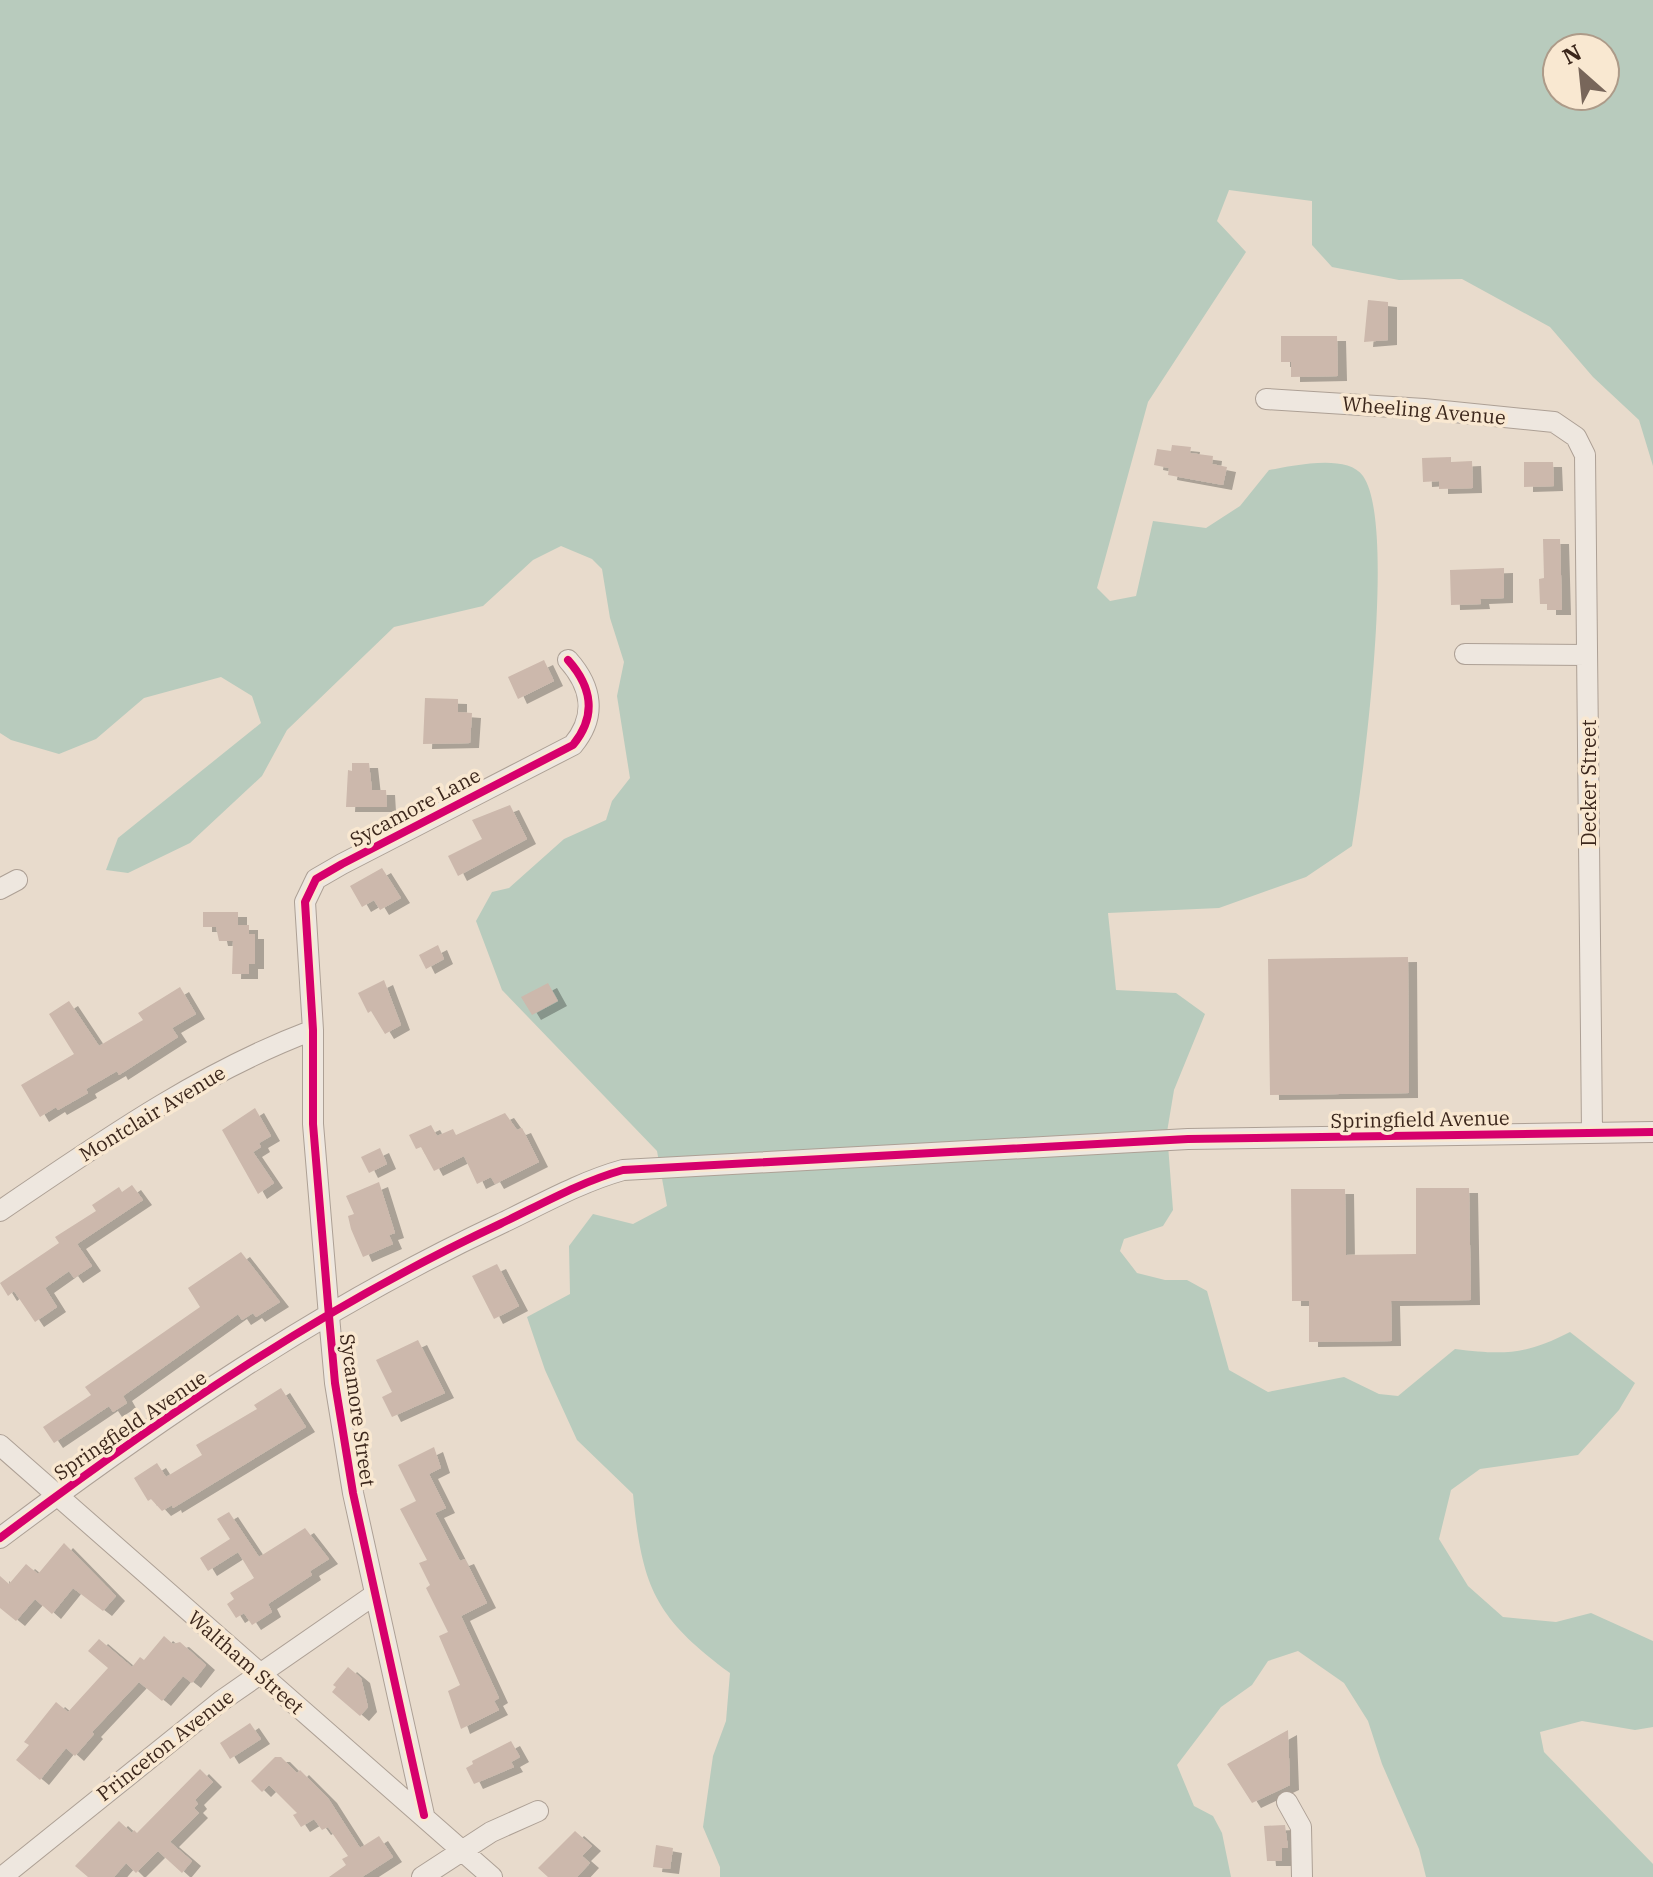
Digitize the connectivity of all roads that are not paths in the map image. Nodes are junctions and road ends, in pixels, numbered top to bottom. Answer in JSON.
{"nodes":[{"id":1,"x":1266,"y":399,"type":"dead end"},
{"id":2,"x":1576,"y":437,"type":"joint"},
{"id":3,"x":1465,"y":654,"type":"dead end"},
{"id":4,"x":1587,"y":655,"type":"junction"},
{"id":5,"x":568,"y":660,"type":"dead end"},
{"id":6,"x":331,"y":870,"type":"joint"},
{"id":7,"x":313,"y":1030,"type":"junction"},
{"id":8,"x":1592,"y":1132,"type":"junction"},
{"id":9,"x":1653,"y":1132,"type":"edge"},
{"id":10,"x":0,"y":1211,"type":"edge"},
{"id":11,"x":329,"y":1316,"type":"junction"},
{"id":12,"x":0,"y":1445,"type":"edge"},
{"id":13,"x":57,"y":1495,"type":"junction"},
{"id":14,"x":0,"y":1538,"type":"edge"},
{"id":15,"x":374,"y":1595,"type":"junction"},
{"id":16,"x":258,"y":1674,"type":"junction"},
{"id":17,"x":1287,"y":1802,"type":"dead end"},
{"id":18,"x":538,"y":1811,"type":"dead end"},
{"id":19,"x":424,"y":1815,"type":"junction"},
{"id":20,"x":462,"y":1849,"type":"junction"},
{"id":21,"x":2,"y":1877,"type":"edge"},
{"id":22,"x":422,"y":1877,"type":"edge"},
{"id":23,"x":492,"y":1877,"type":"edge"},
{"id":24,"x":1302,"y":1877,"type":"edge"}],
"edges":[{"from":1,"to":2,"type":"street","name":"Wheeling Avenue"},
{"from":2,"to":4,"type":"street","name":"Decker Street"},
{"from":3,"to":4,"type":"street"},
{"from":4,"to":8,"type":"street","name":"Decker Street"},
{"from":5,"to":6,"type":"street","name":"Sycamore Lane"},
{"from":6,"to":7,"type":"street","name":"Sycamore Street"},
{"from":7,"to":10,"type":"street","name":"Montclair Avenue"},
{"from":7,"to":11,"type":"street","name":"Sycamore Street"},
{"from":8,"to":9,"type":"street","name":"Springfield Avenue"},
{"from":8,"to":11,"type":"street","name":"Springfield Avenue"},
{"from":11,"to":13,"type":"street","name":"Springfield Avenue"},
{"from":11,"to":15,"type":"street","name":"Sycamore Street"},
{"from":12,"to":13,"type":"street","name":"Waltham Street"},
{"from":13,"to":14,"type":"street","name":"Springfield Avenue"},
{"from":13,"to":16,"type":"street","name":"Waltham Street"},
{"from":15,"to":16,"type":"street","name":"Princeton Avenue"},
{"from":15,"to":19,"type":"street","name":"Sycamore Street"},
{"from":16,"to":19,"type":"street","name":"Waltham Street"},
{"from":16,"to":21,"type":"street","name":"Princeton Avenue"},
{"from":17,"to":24,"type":"street"},
{"from":18,"to":20,"type":"street"},
{"from":19,"to":20,"type":"street","name":"Waltham Street"},
{"from":20,"to":22,"type":"street"},
{"from":20,"to":23,"type":"street","name":"Waltham Street"}]}
